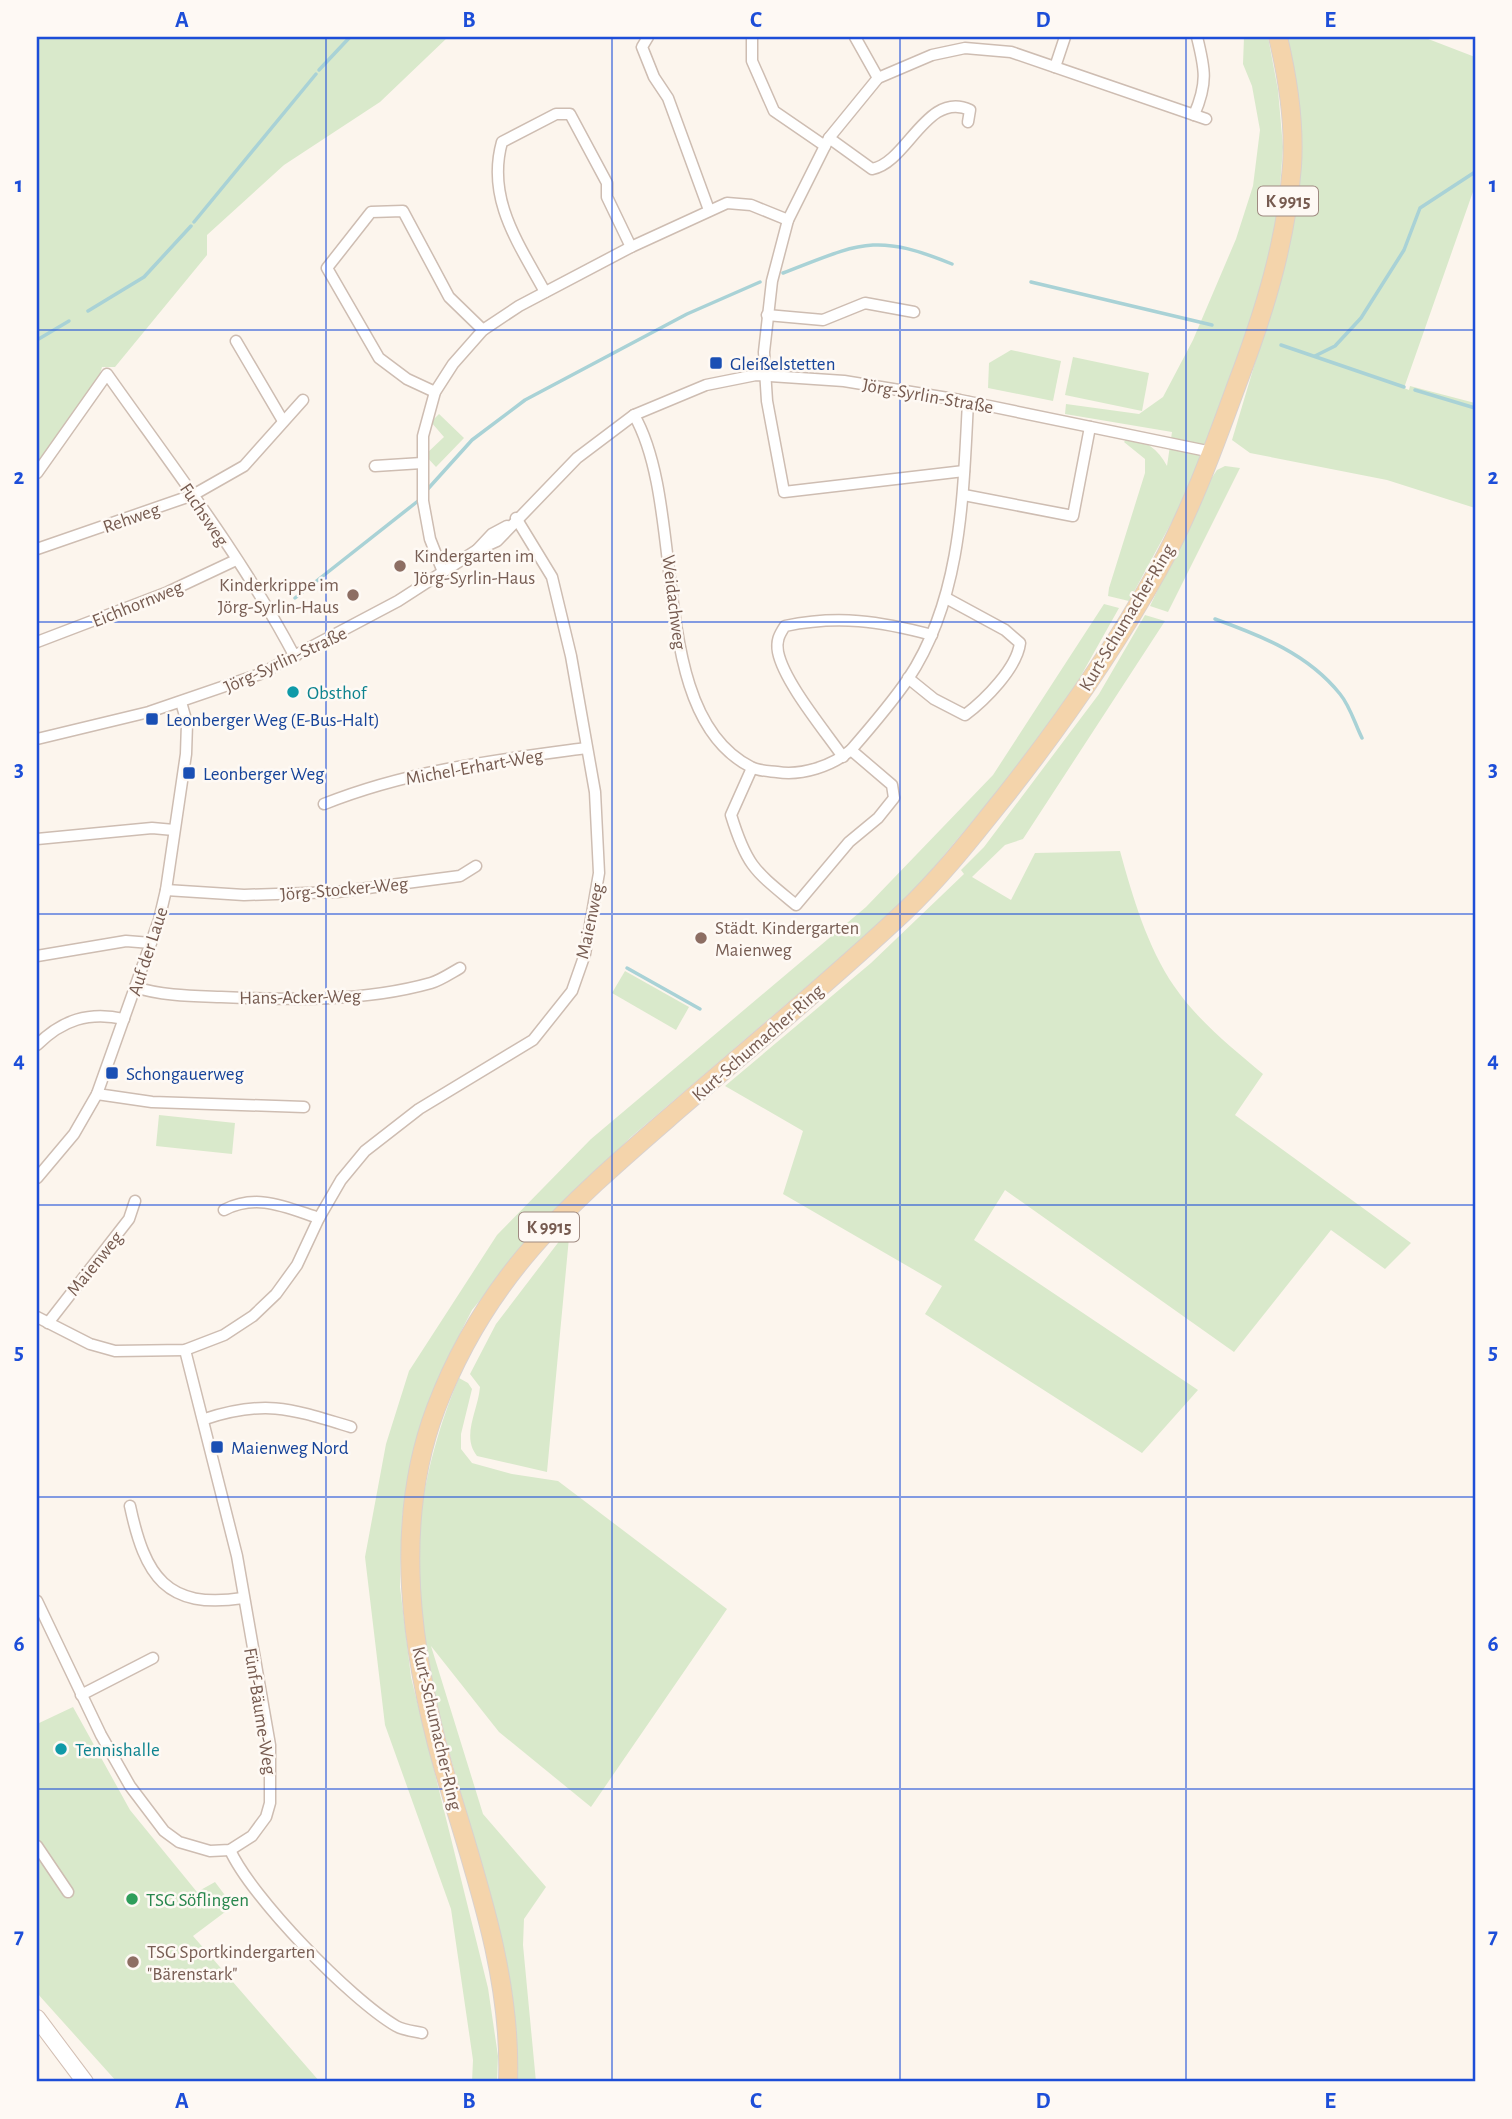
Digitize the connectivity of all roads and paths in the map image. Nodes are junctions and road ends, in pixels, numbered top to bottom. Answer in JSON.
{"nodes":[{"id":1,"x":648,"y":37,"type":"edge"},
{"id":2,"x":752,"y":37,"type":"edge"},
{"id":3,"x":855,"y":37,"type":"edge"},
{"id":4,"x":1065,"y":37,"type":"edge"},
{"id":5,"x":1196,"y":37,"type":"edge"},
{"id":6,"x":1278,"y":37,"type":"edge"},
{"id":7,"x":1055,"y":67,"type":"junction"},
{"id":8,"x":878,"y":78,"type":"junction"},
{"id":9,"x":1194,"y":115,"type":"junction"},
{"id":10,"x":1206,"y":119,"type":"dead end"},
{"id":11,"x":968,"y":122,"type":"dead end"},
{"id":12,"x":827,"y":142,"type":"junction"},
{"id":13,"x":709,"y":210,"type":"junction"},
{"id":14,"x":788,"y":220,"type":"junction"},
{"id":15,"x":631,"y":247,"type":"junction"},
{"id":16,"x":545,"y":292,"type":"junction"},
{"id":17,"x":914,"y":312,"type":"dead end"},
{"id":18,"x":767,"y":315,"type":"junction"},
{"id":19,"x":483,"y":330,"type":"junction"},
{"id":20,"x":236,"y":341,"type":"dead end"},
{"id":21,"x":765,"y":374,"type":"junction"},
{"id":22,"x":435,"y":392,"type":"junction"},
{"id":23,"x":303,"y":400,"type":"dead end"},
{"id":24,"x":968,"y":402,"type":"junction"},
{"id":25,"x":634,"y":415,"type":"junction"},
{"id":26,"x":283,"y":421,"type":"junction"},
{"id":27,"x":1090,"y":426,"type":"junction"},
{"id":28,"x":1212,"y":452,"type":"junction"},
{"id":29,"x":422,"y":463,"type":"junction"},
{"id":30,"x":375,"y":466,"type":"dead end"},
{"id":31,"x":964,"y":471,"type":"junction"},
{"id":32,"x":37,"y":473,"type":"edge"},
{"id":33,"x":193,"y":495,"type":"junction"},
{"id":34,"x":964,"y":495,"type":"junction"},
{"id":35,"x":514,"y":521,"type":"junction"},
{"id":36,"x":37,"y":550,"type":"edge"},
{"id":37,"x":236,"y":560,"type":"junction"},
{"id":38,"x":443,"y":572,"type":"junction"},
{"id":39,"x":946,"y":598,"type":"junction"},
{"id":40,"x":932,"y":635,"type":"junction"},
{"id":41,"x":37,"y":642,"type":"edge"},
{"id":42,"x":295,"y":657,"type":"junction"},
{"id":43,"x":908,"y":678,"type":"junction"},
{"id":44,"x":181,"y":702,"type":"junction"},
{"id":45,"x":37,"y":739,"type":"edge"},
{"id":46,"x":586,"y":748,"type":"junction"},
{"id":47,"x":847,"y":753,"type":"junction"},
{"id":48,"x":752,"y":768,"type":"junction"},
{"id":49,"x":324,"y":804,"type":"dead end"},
{"id":50,"x":174,"y":830,"type":"junction"},
{"id":51,"x":37,"y":839,"type":"edge"},
{"id":52,"x":476,"y":866,"type":"dead end"},
{"id":53,"x":166,"y":890,"type":"junction"},
{"id":54,"x":151,"y":943,"type":"junction"},
{"id":55,"x":37,"y":956,"type":"edge"},
{"id":56,"x":460,"y":968,"type":"dead end"},
{"id":57,"x":135,"y":987,"type":"junction"},
{"id":58,"x":124,"y":1019,"type":"junction"},
{"id":59,"x":37,"y":1045,"type":"edge"},
{"id":60,"x":97,"y":1094,"type":"junction"},
{"id":61,"x":304,"y":1107,"type":"dead end"},
{"id":62,"x":37,"y":1178,"type":"edge"},
{"id":63,"x":135,"y":1201,"type":"dead end"},
{"id":64,"x":224,"y":1210,"type":"dead end"},
{"id":65,"x":318,"y":1218,"type":"junction"},
{"id":66,"x":37,"y":1317,"type":"edge"},
{"id":67,"x":48,"y":1323,"type":"junction"},
{"id":68,"x":186,"y":1350,"type":"junction"},
{"id":69,"x":205,"y":1419,"type":"junction"},
{"id":70,"x":351,"y":1427,"type":"dead end"},
{"id":71,"x":130,"y":1506,"type":"dead end"},
{"id":72,"x":243,"y":1598,"type":"junction"},
{"id":73,"x":37,"y":1601,"type":"edge"},
{"id":74,"x":153,"y":1658,"type":"dead end"},
{"id":75,"x":81,"y":1695,"type":"junction"},
{"id":76,"x":37,"y":1846,"type":"edge"},
{"id":77,"x":230,"y":1850,"type":"junction"},
{"id":78,"x":68,"y":1892,"type":"dead end"},
{"id":79,"x":37,"y":2018,"type":"edge"},
{"id":80,"x":422,"y":2033,"type":"dead end"},
{"id":81,"x":85,"y":2082,"type":"edge"},
{"id":82,"x":508,"y":2082,"type":"edge"}],
"edges":[{"from":1,"to":13,"type":"street"},
{"from":2,"to":12,"type":"street"},
{"from":3,"to":8,"type":"street"},
{"from":4,"to":7,"type":"street"},
{"from":5,"to":9,"type":"street"},
{"from":6,"to":28,"type":"main road","name":"Kurt-Schumacher-Ring","number":"K 9915"},
{"from":7,"to":8,"type":"street"},
{"from":7,"to":9,"type":"street"},
{"from":8,"to":12,"type":"street"},
{"from":9,"to":10,"type":"street"},
{"from":11,"to":12,"type":"street"},
{"from":12,"to":14,"type":"street"},
{"from":13,"to":14,"type":"street"},
{"from":13,"to":15,"type":"street"},
{"from":14,"to":18,"type":"street"},
{"from":15,"to":16,"type":"street"},
{"from":15,"to":16,"type":"street"},
{"from":16,"to":19,"type":"street"},
{"from":17,"to":18,"type":"street"},
{"from":18,"to":21,"type":"street"},
{"from":19,"to":22,"type":"street"},
{"from":19,"to":22,"type":"street"},
{"from":20,"to":26,"type":"street"},
{"from":21,"to":24,"type":"street","name":"Jörg-Syrlin-Straße"},
{"from":21,"to":25,"type":"street","name":"Jörg-Syrlin-Straße"},
{"from":21,"to":31,"type":"street"},
{"from":22,"to":29,"type":"street"},
{"from":23,"to":26,"type":"street","name":"Rehweg"},
{"from":24,"to":27,"type":"street","name":"Jörg-Syrlin-Straße"},
{"from":24,"to":31,"type":"street","name":"Weidachweg"},
{"from":25,"to":35,"type":"street","name":"Jörg-Syrlin-Straße"},
{"from":25,"to":48,"type":"street","name":"Weidachweg"},
{"from":26,"to":33,"type":"street","name":"Rehweg"},
{"from":27,"to":28,"type":"street","name":"Jörg-Syrlin-Straße"},
{"from":27,"to":34,"type":"street"},
{"from":28,"to":82,"type":"main road","name":"Kurt-Schumacher-Ring","number":"K 9915"},
{"from":29,"to":30,"type":"street"},
{"from":29,"to":38,"type":"street"},
{"from":31,"to":34,"type":"street","name":"Weidachweg"},
{"from":32,"to":33,"type":"street","name":"Fuchsweg"},
{"from":33,"to":36,"type":"street","name":"Rehweg"},
{"from":33,"to":37,"type":"street","name":"Fuchsweg"},
{"from":34,"to":39,"type":"street","name":"Weidachweg"},
{"from":35,"to":38,"type":"street","name":"Jörg-Syrlin-Straße"},
{"from":35,"to":46,"type":"street","name":"Maienweg"},
{"from":37,"to":41,"type":"street","name":"Eichhornweg"},
{"from":37,"to":42,"type":"street","name":"Fuchsweg"},
{"from":38,"to":42,"type":"street","name":"Jörg-Syrlin-Straße"},
{"from":39,"to":40,"type":"street","name":"Weidachweg"},
{"from":39,"to":43,"type":"street"},
{"from":40,"to":43,"type":"street","name":"Weidachweg"},
{"from":40,"to":47,"type":"street"},
{"from":42,"to":44,"type":"street","name":"Jörg-Syrlin-Straße"},
{"from":43,"to":47,"type":"street","name":"Weidachweg"},
{"from":44,"to":45,"type":"street","name":"Jörg-Syrlin-Straße"},
{"from":44,"to":50,"type":"street","name":"Auf der Laue"},
{"from":46,"to":49,"type":"street","name":"Michel-Erhart-Weg"},
{"from":46,"to":65,"type":"street","name":"Maienweg"},
{"from":47,"to":48,"type":"street","name":"Weidachweg"},
{"from":47,"to":48,"type":"street"},
{"from":50,"to":51,"type":"street"},
{"from":50,"to":53,"type":"street","name":"Auf der Laue"},
{"from":52,"to":53,"type":"street","name":"Jörg-Stocker-Weg"},
{"from":53,"to":54,"type":"street","name":"Auf der Laue"},
{"from":54,"to":55,"type":"street"},
{"from":54,"to":57,"type":"street","name":"Auf der Laue"},
{"from":56,"to":57,"type":"street","name":"Hans-Acker-Weg"},
{"from":57,"to":58,"type":"street","name":"Auf der Laue"},
{"from":58,"to":59,"type":"street"},
{"from":58,"to":60,"type":"street","name":"Auf der Laue"},
{"from":60,"to":61,"type":"street"},
{"from":60,"to":62,"type":"street","name":"Auf der Laue"},
{"from":63,"to":67,"type":"street","name":"Maienweg"},
{"from":64,"to":65,"type":"street"},
{"from":65,"to":68,"type":"street","name":"Maienweg"},
{"from":66,"to":67,"type":"street","name":"Maienweg"},
{"from":67,"to":68,"type":"street","name":"Maienweg"},
{"from":68,"to":69,"type":"street","name":"Fünf-Bäume-Weg"},
{"from":69,"to":70,"type":"street"},
{"from":69,"to":72,"type":"street","name":"Fünf-Bäume-Weg"},
{"from":71,"to":72,"type":"street"},
{"from":72,"to":77,"type":"street","name":"Fünf-Bäume-Weg"},
{"from":73,"to":75,"type":"street"},
{"from":74,"to":75,"type":"street"},
{"from":75,"to":77,"type":"street"},
{"from":76,"to":78,"type":"street"},
{"from":77,"to":80,"type":"street"},
{"from":79,"to":81,"type":"street"}]}
